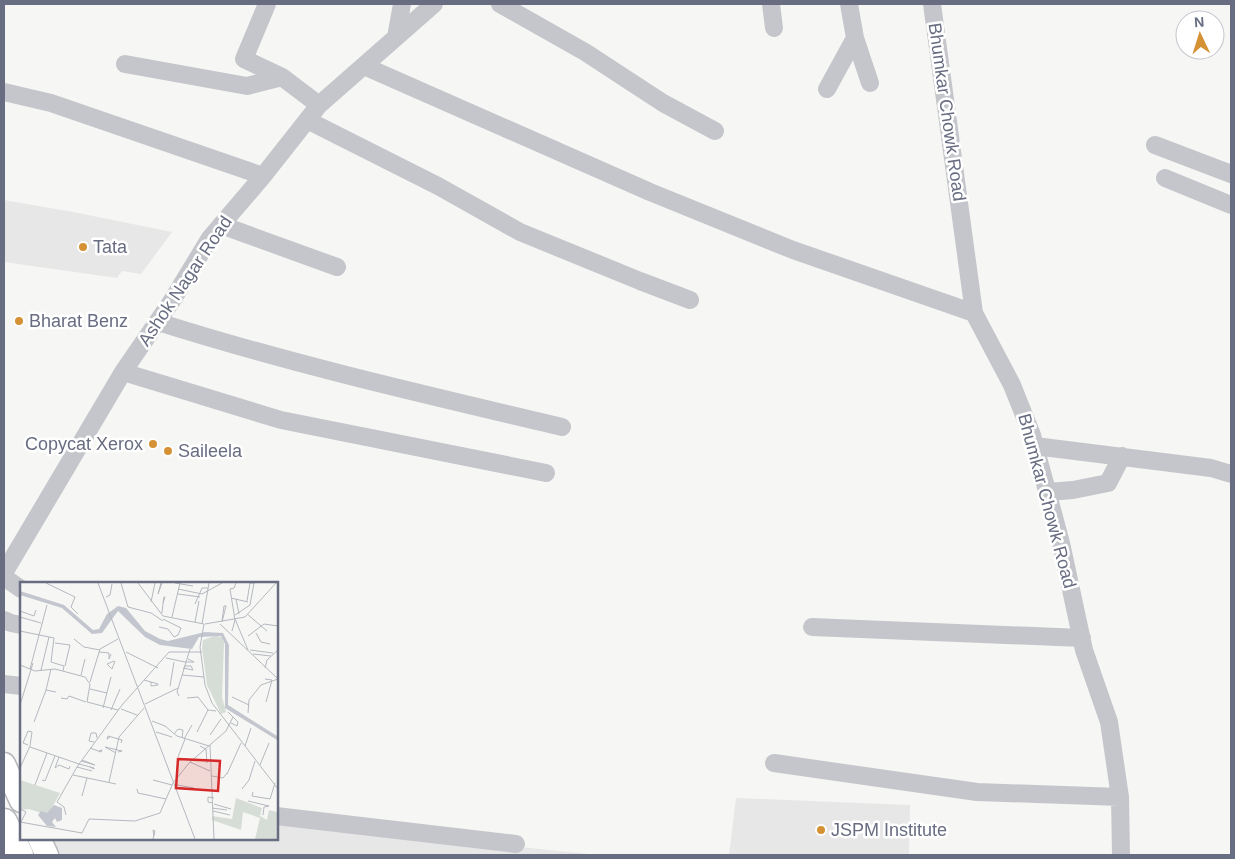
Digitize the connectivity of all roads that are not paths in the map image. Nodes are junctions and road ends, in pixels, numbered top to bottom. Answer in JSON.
{"nodes":[{"id":1,"x":267,"y":4,"type":"edge"},
{"id":2,"x":402,"y":4,"type":"edge"},
{"id":3,"x":434,"y":4,"type":"edge"},
{"id":4,"x":500,"y":4,"type":"edge"},
{"id":5,"x":771,"y":4,"type":"edge"},
{"id":6,"x":849,"y":4,"type":"edge"},
{"id":7,"x":932,"y":4,"type":"edge"},
{"id":8,"x":774,"y":28,"type":"dead end"},
{"id":9,"x":396,"y":37,"type":"junction"},
{"id":10,"x":855,"y":38,"type":"junction"},
{"id":11,"x":125,"y":64,"type":"dead end"},
{"id":12,"x":364,"y":66,"type":"junction"},
{"id":13,"x":282,"y":77,"type":"junction"},
{"id":14,"x":870,"y":83,"type":"dead end"},
{"id":15,"x":827,"y":89,"type":"dead end"},
{"id":16,"x":4,"y":92,"type":"edge"},
{"id":17,"x":319,"y":105,"type":"junction"},
{"id":18,"x":307,"y":120,"type":"junction"},
{"id":19,"x":715,"y":132,"type":"dead end"},
{"id":20,"x":1155,"y":145,"type":"dead end"},
{"id":21,"x":1231,"y":174,"type":"edge"},
{"id":22,"x":263,"y":176,"type":"junction"},
{"id":23,"x":1165,"y":178,"type":"dead end"},
{"id":24,"x":1231,"y":205,"type":"edge"},
{"id":25,"x":221,"y":225,"type":"junction"},
{"id":26,"x":337,"y":267,"type":"dead end"},
{"id":27,"x":690,"y":300,"type":"dead end"},
{"id":28,"x":974,"y":312,"type":"junction"},
{"id":29,"x":158,"y":322,"type":"junction"},
{"id":30,"x":123,"y":372,"type":"junction"},
{"id":31,"x":562,"y":426,"type":"dead end"},
{"id":32,"x":1035,"y":446,"type":"junction"},
{"id":33,"x":1122,"y":456,"type":"junction"},
{"id":34,"x":546,"y":473,"type":"dead end"},
{"id":35,"x":1231,"y":474,"type":"edge"},
{"id":36,"x":1048,"y":492,"type":"junction"},
{"id":37,"x":4,"y":575,"type":"edge"},
{"id":38,"x":20,"y":589,"type":"edge"},
{"id":39,"x":4,"y":620,"type":"edge"},
{"id":40,"x":20,"y":625,"type":"edge"},
{"id":41,"x":812,"y":627,"type":"dead end"},
{"id":42,"x":1082,"y":638,"type":"junction"},
{"id":43,"x":4,"y":684,"type":"edge"},
{"id":44,"x":20,"y":686,"type":"edge"},
{"id":45,"x":774,"y":763,"type":"dead end"},
{"id":46,"x":12,"y":773,"type":"edge"},
{"id":47,"x":1120,"y":797,"type":"junction"},
{"id":48,"x":20,"y":798,"type":"edge"},
{"id":49,"x":278,"y":816,"type":"edge"},
{"id":50,"x":4,"y":822,"type":"edge"},
{"id":51,"x":39,"y":839,"type":"edge"},
{"id":52,"x":516,"y":844,"type":"dead end"},
{"id":53,"x":20,"y":855,"type":"edge"},
{"id":54,"x":47,"y":855,"type":"edge"},
{"id":55,"x":1121,"y":855,"type":"edge"}],
"edges":[{"from":1,"to":13,"type":"street"},
{"from":2,"to":9,"type":"street"},
{"from":3,"to":9,"type":"street","name":"Ashok Nagar Road"},
{"from":4,"to":19,"type":"street"},
{"from":5,"to":8,"type":"street"},
{"from":6,"to":10,"type":"street"},
{"from":7,"to":28,"type":"street","name":"Bhumkar Chowk Road"},
{"from":9,"to":12,"type":"street","name":"Ashok Nagar Road"},
{"from":10,"to":14,"type":"street"},
{"from":10,"to":15,"type":"street"},
{"from":11,"to":13,"type":"street"},
{"from":12,"to":17,"type":"street","name":"Ashok Nagar Road"},
{"from":12,"to":28,"type":"street"},
{"from":13,"to":17,"type":"street"},
{"from":16,"to":22,"type":"street"},
{"from":17,"to":18,"type":"street","name":"Ashok Nagar Road"},
{"from":18,"to":22,"type":"street","name":"Ashok Nagar Road"},
{"from":18,"to":27,"type":"street"},
{"from":20,"to":21,"type":"street"},
{"from":22,"to":25,"type":"street","name":"Ashok Nagar Road"},
{"from":23,"to":24,"type":"street"},
{"from":25,"to":26,"type":"street"},
{"from":25,"to":29,"type":"street","name":"Ashok Nagar Road"},
{"from":28,"to":32,"type":"street","name":"Bhumkar Chowk Road"},
{"from":29,"to":30,"type":"street","name":"Ashok Nagar Road"},
{"from":29,"to":31,"type":"street"},
{"from":30,"to":34,"type":"street"},
{"from":30,"to":37,"type":"street","name":"Ashok Nagar Road"},
{"from":32,"to":33,"type":"street"},
{"from":32,"to":36,"type":"street","name":"Bhumkar Chowk Road"},
{"from":33,"to":35,"type":"street"},
{"from":33,"to":36,"type":"street"},
{"from":36,"to":42,"type":"street","name":"Bhumkar Chowk Road"},
{"from":37,"to":38,"type":"street"},
{"from":39,"to":40,"type":"street"},
{"from":41,"to":42,"type":"street"},
{"from":42,"to":47,"type":"street","name":"Bhumkar Chowk Road"},
{"from":43,"to":44,"type":"street"},
{"from":45,"to":47,"type":"street"},
{"from":46,"to":48,"type":"main road"},
{"from":47,"to":55,"type":"street","name":"Bhumkar Chowk Road"},
{"from":49,"to":52,"type":"street"},
{"from":50,"to":53,"type":"highway"},
{"from":51,"to":54,"type":"main road"}]}
